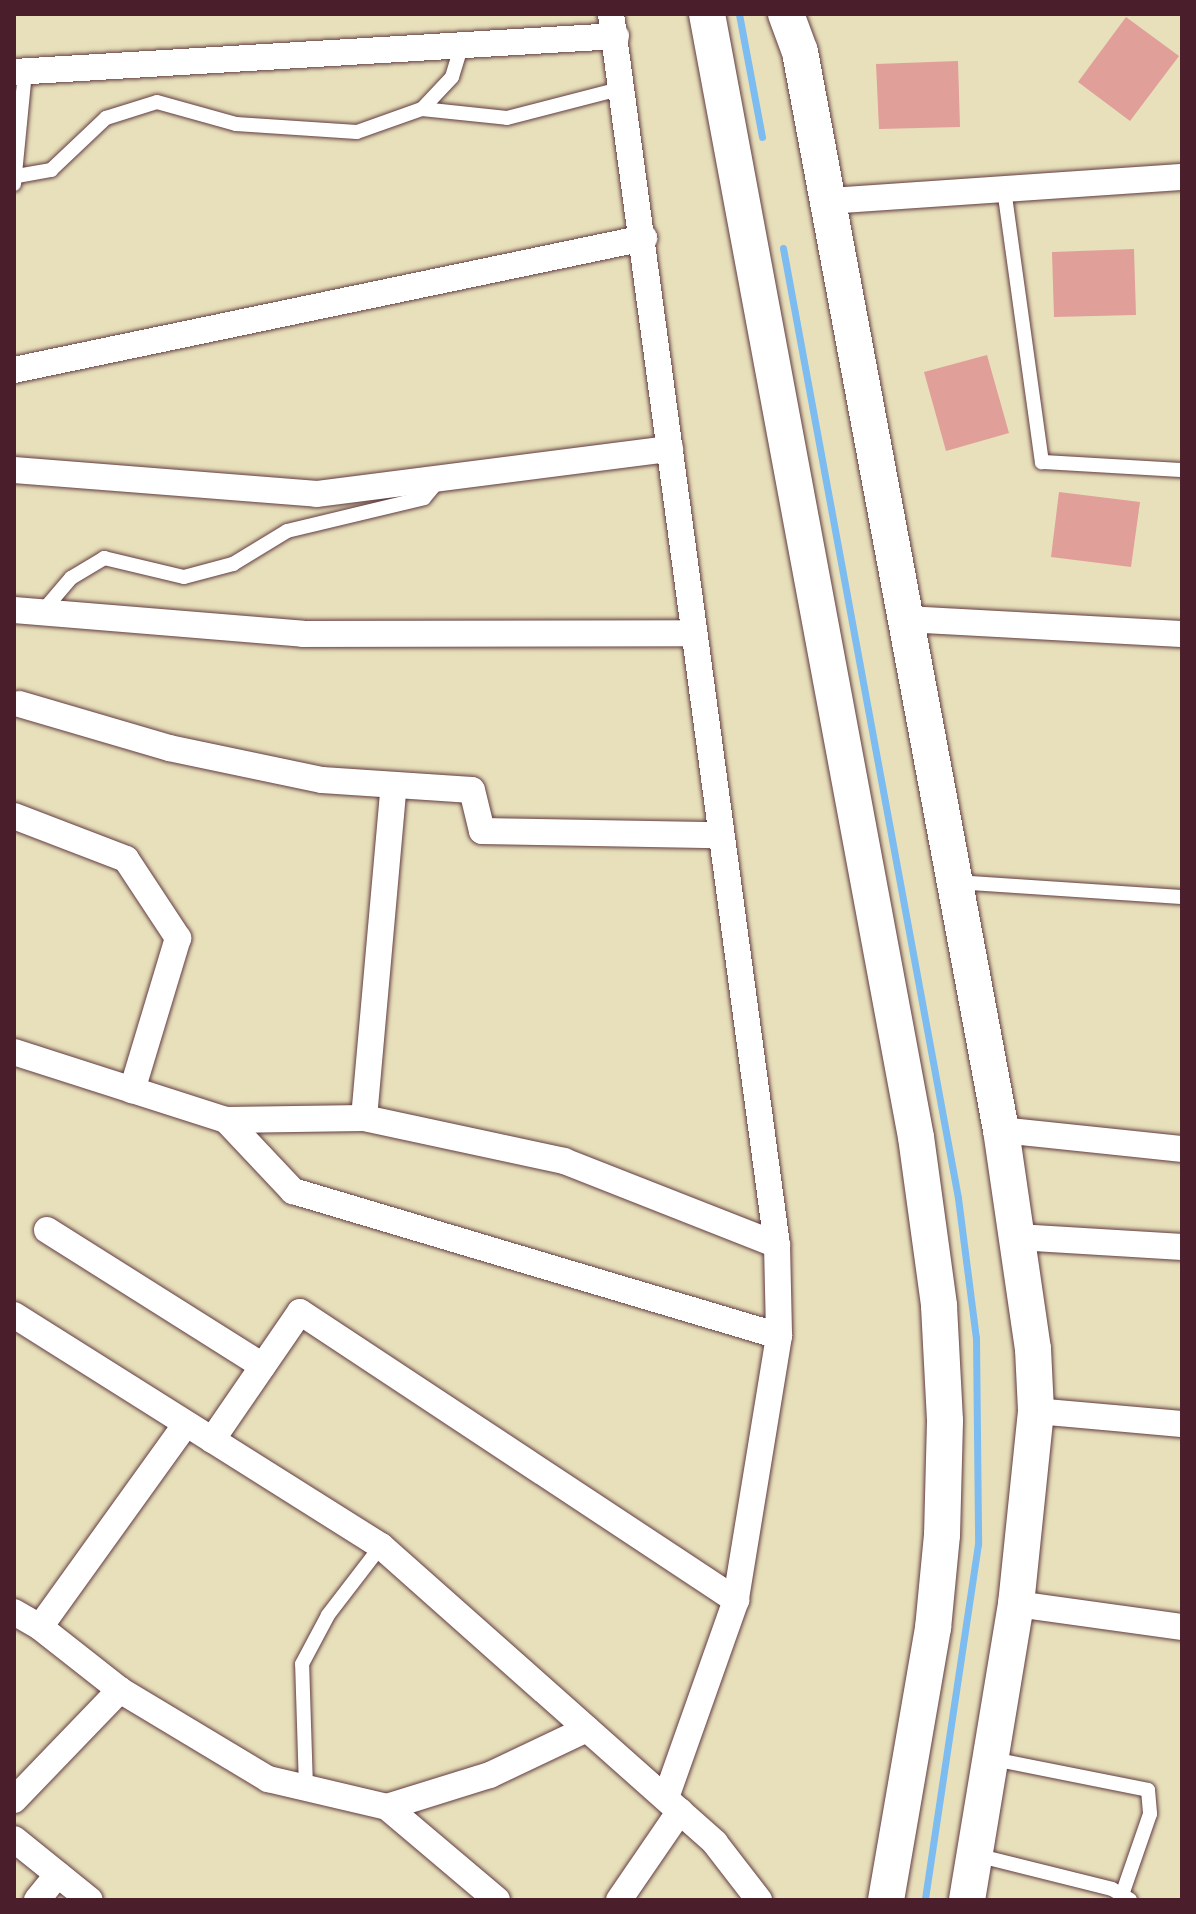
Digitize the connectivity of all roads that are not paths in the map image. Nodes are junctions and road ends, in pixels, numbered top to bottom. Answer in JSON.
{"nodes":[{"id":1,"x":707,"y":14,"type":"edge"},
{"id":2,"x":786,"y":14,"type":"edge"},
{"id":3,"x":614,"y":25,"type":"edge"},
{"id":4,"x":462,"y":45,"type":"junction"},
{"id":5,"x":20,"y":72,"type":"edge"},
{"id":6,"x":623,"y":88,"type":"junction"},
{"id":7,"x":422,"y":109,"type":"junction"},
{"id":8,"x":1182,"y":177,"type":"edge"},
{"id":9,"x":15,"y":181,"type":"edge"},
{"id":10,"x":1004,"y":189,"type":"junction"},
{"id":11,"x":829,"y":201,"type":"junction"},
{"id":12,"x":644,"y":238,"type":"junction"},
{"id":13,"x":14,"y":370,"type":"edge"},
{"id":14,"x":670,"y":449,"type":"junction"},
{"id":15,"x":14,"y":470,"type":"edge"},
{"id":16,"x":1182,"y":470,"type":"edge"},
{"id":17,"x":441,"y":478,"type":"junction"},
{"id":18,"x":14,"y":610,"type":"edge"},
{"id":19,"x":42,"y":612,"type":"junction"},
{"id":20,"x":905,"y":619,"type":"junction"},
{"id":21,"x":693,"y":633,"type":"junction"},
{"id":22,"x":1182,"y":634,"type":"edge"},
{"id":23,"x":19,"y":704,"type":"dead end"},
{"id":24,"x":394,"y":785,"type":"junction"},
{"id":25,"x":14,"y":816,"type":"edge"},
{"id":26,"x":719,"y":835,"type":"junction"},
{"id":27,"x":952,"y":882,"type":"junction"},
{"id":28,"x":1182,"y":897,"type":"edge"},
{"id":29,"x":14,"y":1052,"type":"edge"},
{"id":30,"x":132,"y":1090,"type":"junction"},
{"id":31,"x":364,"y":1118,"type":"junction"},
{"id":32,"x":226,"y":1120,"type":"junction"},
{"id":33,"x":1001,"y":1130,"type":"junction"},
{"id":34,"x":1182,"y":1149,"type":"edge"},
{"id":35,"x":47,"y":1230,"type":"dead end"},
{"id":36,"x":1018,"y":1237,"type":"junction"},
{"id":37,"x":777,"y":1245,"type":"junction"},
{"id":38,"x":1182,"y":1247,"type":"edge"},
{"id":39,"x":14,"y":1315,"type":"edge"},
{"id":40,"x":779,"y":1336,"type":"junction"},
{"id":41,"x":263,"y":1366,"type":"junction"},
{"id":42,"x":1036,"y":1411,"type":"junction"},
{"id":43,"x":186,"y":1424,"type":"junction"},
{"id":44,"x":1182,"y":1424,"type":"edge"},
{"id":45,"x":212,"y":1440,"type":"junction"},
{"id":46,"x":381,"y":1546,"type":"junction"},
{"id":47,"x":736,"y":1600,"type":"junction"},
{"id":48,"x":1016,"y":1604,"type":"junction"},
{"id":49,"x":14,"y":1612,"type":"edge"},
{"id":50,"x":40,"y":1627,"type":"junction"},
{"id":51,"x":1182,"y":1627,"type":"edge"},
{"id":52,"x":120,"y":1690,"type":"junction"},
{"id":53,"x":587,"y":1729,"type":"junction"},
{"id":54,"x":993,"y":1759,"type":"junction"},
{"id":55,"x":306,"y":1788,"type":"junction"},
{"id":56,"x":14,"y":1800,"type":"edge"},
{"id":57,"x":673,"y":1805,"type":"junction"},
{"id":58,"x":387,"y":1807,"type":"junction"},
{"id":59,"x":14,"y":1839,"type":"edge"},
{"id":60,"x":976,"y":1855,"type":"junction"},
{"id":61,"x":58,"y":1874,"type":"junction"},
{"id":62,"x":1126,"y":1897,"type":"edge"},
{"id":63,"x":37,"y":1900,"type":"edge"},
{"id":64,"x":90,"y":1900,"type":"edge"},
{"id":65,"x":497,"y":1900,"type":"edge"},
{"id":66,"x":619,"y":1900,"type":"edge"},
{"id":67,"x":759,"y":1900,"type":"edge"},
{"id":68,"x":886,"y":1900,"type":"edge"},
{"id":69,"x":967,"y":1900,"type":"edge"}],
"edges":[{"from":1,"to":68,"type":"main road"},
{"from":2,"to":11,"type":"main road"},
{"from":3,"to":4,"type":"street"},
{"from":3,"to":6,"type":"street"},
{"from":4,"to":5,"type":"street"},
{"from":4,"to":7,"type":"lane"},
{"from":5,"to":9,"type":"lane"},
{"from":6,"to":7,"type":"lane"},
{"from":6,"to":12,"type":"street"},
{"from":7,"to":9,"type":"lane"},
{"from":8,"to":10,"type":"street"},
{"from":10,"to":11,"type":"street"},
{"from":10,"to":16,"type":"lane"},
{"from":11,"to":20,"type":"main road"},
{"from":12,"to":13,"type":"street"},
{"from":12,"to":14,"type":"street"},
{"from":14,"to":17,"type":"street"},
{"from":14,"to":21,"type":"street"},
{"from":15,"to":17,"type":"street"},
{"from":17,"to":19,"type":"lane"},
{"from":18,"to":19,"type":"street"},
{"from":19,"to":21,"type":"street"},
{"from":20,"to":22,"type":"street"},
{"from":20,"to":27,"type":"main road"},
{"from":21,"to":26,"type":"street"},
{"from":23,"to":24,"type":"street"},
{"from":24,"to":26,"type":"street"},
{"from":24,"to":31,"type":"street"},
{"from":25,"to":30,"type":"street"},
{"from":26,"to":37,"type":"street"},
{"from":27,"to":28,"type":"lane"},
{"from":27,"to":33,"type":"main road"},
{"from":29,"to":30,"type":"street"},
{"from":30,"to":32,"type":"street"},
{"from":31,"to":32,"type":"street"},
{"from":31,"to":37,"type":"street"},
{"from":32,"to":40,"type":"street"},
{"from":33,"to":34,"type":"street"},
{"from":33,"to":36,"type":"main road"},
{"from":35,"to":41,"type":"street"},
{"from":36,"to":38,"type":"street"},
{"from":36,"to":42,"type":"main road"},
{"from":37,"to":40,"type":"street"},
{"from":39,"to":43,"type":"street"},
{"from":40,"to":47,"type":"street"},
{"from":41,"to":45,"type":"street"},
{"from":41,"to":47,"type":"street"},
{"from":42,"to":44,"type":"street"},
{"from":42,"to":48,"type":"main road"},
{"from":43,"to":45,"type":"street"},
{"from":43,"to":50,"type":"street"},
{"from":45,"to":46,"type":"street"},
{"from":46,"to":53,"type":"street"},
{"from":46,"to":55,"type":"lane"},
{"from":47,"to":57,"type":"street"},
{"from":48,"to":51,"type":"street"},
{"from":48,"to":54,"type":"main road"},
{"from":49,"to":50,"type":"street"},
{"from":50,"to":52,"type":"street"},
{"from":52,"to":55,"type":"street"},
{"from":52,"to":56,"type":"street"},
{"from":53,"to":57,"type":"street"},
{"from":53,"to":58,"type":"street"},
{"from":54,"to":60,"type":"main road"},
{"from":54,"to":62,"type":"lane"},
{"from":55,"to":58,"type":"street"},
{"from":57,"to":66,"type":"street"},
{"from":57,"to":67,"type":"street"},
{"from":58,"to":65,"type":"street"},
{"from":59,"to":61,"type":"street"},
{"from":60,"to":62,"type":"lane"},
{"from":60,"to":69,"type":"main road"},
{"from":61,"to":63,"type":"street"},
{"from":61,"to":64,"type":"street"}]}
